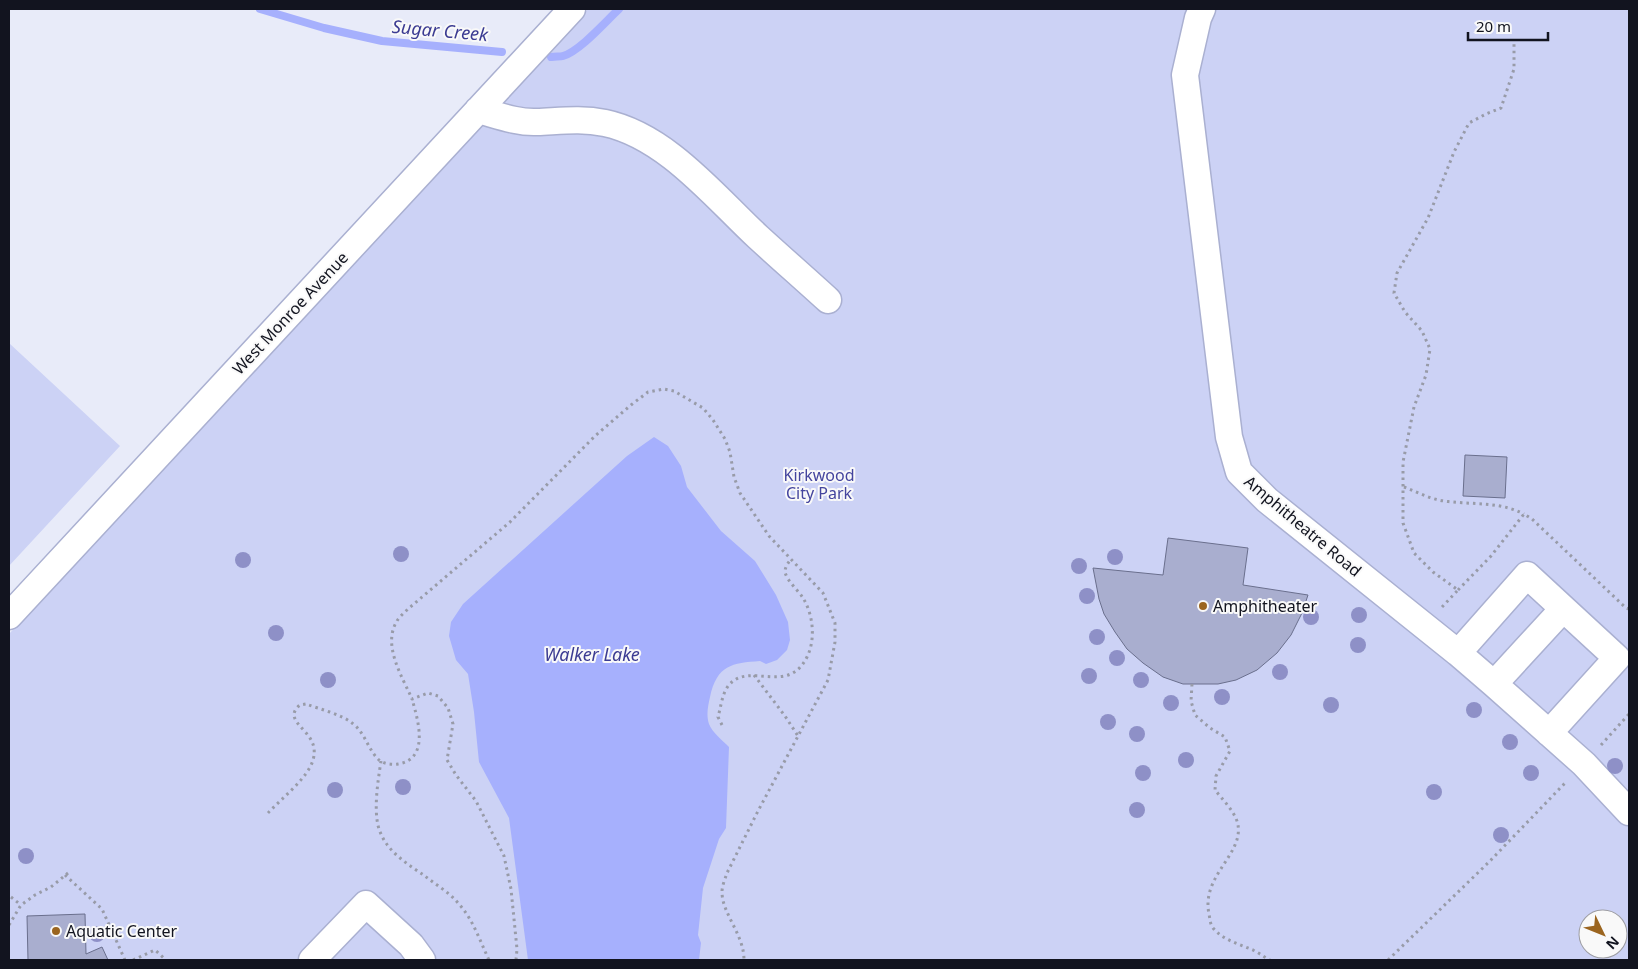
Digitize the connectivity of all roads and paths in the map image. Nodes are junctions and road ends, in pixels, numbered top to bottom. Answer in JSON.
{"nodes":[{"id":1,"x":1202,"y":9,"type":"edge"},
{"id":2,"x":565,"y":11,"type":"edge"},
{"id":3,"x":1514,"y":44,"type":"dead end"},
{"id":4,"x":478,"y":110,"type":"junction"},
{"id":5,"x":828,"y":300,"type":"dead end"},
{"id":6,"x":1404,"y":487,"type":"junction"},
{"id":7,"x":1524,"y":514,"type":"dead end"},
{"id":8,"x":791,"y":559,"type":"junction"},
{"id":9,"x":1563,"y":609,"type":"junction"},
{"id":10,"x":9,"y":616,"type":"edge"},
{"id":11,"x":1424,"y":626,"type":"junction"},
{"id":12,"x":1458,"y":653,"type":"junction"},
{"id":13,"x":754,"y":675,"type":"junction"},
{"id":14,"x":1192,"y":684,"type":"dead end"},
{"id":15,"x":1494,"y":684,"type":"junction"},
{"id":16,"x":412,"y":699,"type":"junction"},
{"id":17,"x":1629,"y":714,"type":"edge"},
{"id":18,"x":722,"y":725,"type":"dead end"},
{"id":19,"x":1549,"y":733,"type":"junction"},
{"id":20,"x":798,"y":736,"type":"junction"},
{"id":21,"x":381,"y":762,"type":"junction"},
{"id":22,"x":1584,"y":764,"type":"junction"},
{"id":23,"x":1625,"y":798,"type":"edge"},
{"id":24,"x":268,"y":813,"type":"dead end"},
{"id":25,"x":11,"y":897,"type":"dead end"},
{"id":26,"x":21,"y":905,"type":"junction"},
{"id":27,"x":9,"y":925,"type":"edge"},
{"id":28,"x":125,"y":960,"type":"edge"},
{"id":29,"x":133,"y":960,"type":"edge"},
{"id":30,"x":166,"y":960,"type":"edge"},
{"id":31,"x":312,"y":960,"type":"edge"},
{"id":32,"x":422,"y":960,"type":"edge"},
{"id":33,"x":489,"y":960,"type":"edge"},
{"id":34,"x":516,"y":960,"type":"edge"},
{"id":35,"x":744,"y":960,"type":"edge"},
{"id":36,"x":1270,"y":960,"type":"edge"},
{"id":37,"x":1388,"y":960,"type":"edge"}],
"edges":[{"from":1,"to":11,"type":"street","name":"Amphitheatre Road"},
{"from":2,"to":4,"type":"street","name":"West Monroe Avenue"},
{"from":3,"to":6,"type":"path"},
{"from":4,"to":5,"type":"street"},
{"from":4,"to":10,"type":"street","name":"West Monroe Avenue"},
{"from":6,"to":7,"type":"path"},
{"from":6,"to":11,"type":"path"},
{"from":8,"to":13,"type":"path"},
{"from":8,"to":16,"type":"path"},
{"from":8,"to":20,"type":"path"},
{"from":9,"to":12,"type":"street"},
{"from":9,"to":15,"type":"street"},
{"from":9,"to":19,"type":"street"},
{"from":11,"to":12,"type":"street","name":"Amphitheatre Road"},
{"from":12,"to":15,"type":"street","name":"Amphitheatre Road"},
{"from":13,"to":18,"type":"path"},
{"from":13,"to":20,"type":"path"},
{"from":14,"to":36,"type":"path"},
{"from":15,"to":19,"type":"street","name":"Amphitheatre Road"},
{"from":16,"to":21,"type":"path"},
{"from":16,"to":34,"type":"path"},
{"from":17,"to":22,"type":"path"},
{"from":19,"to":22,"type":"street","name":"Amphitheatre Road"},
{"from":20,"to":35,"type":"path"},
{"from":21,"to":24,"type":"path"},
{"from":21,"to":33,"type":"path"},
{"from":22,"to":23,"type":"street","name":"Amphitheatre Road"},
{"from":22,"to":37,"type":"path"},
{"from":25,"to":26,"type":"path"},
{"from":26,"to":27,"type":"path"},
{"from":26,"to":28,"type":"path"},
{"from":29,"to":30,"type":"path"},
{"from":31,"to":32,"type":"street"}]}
